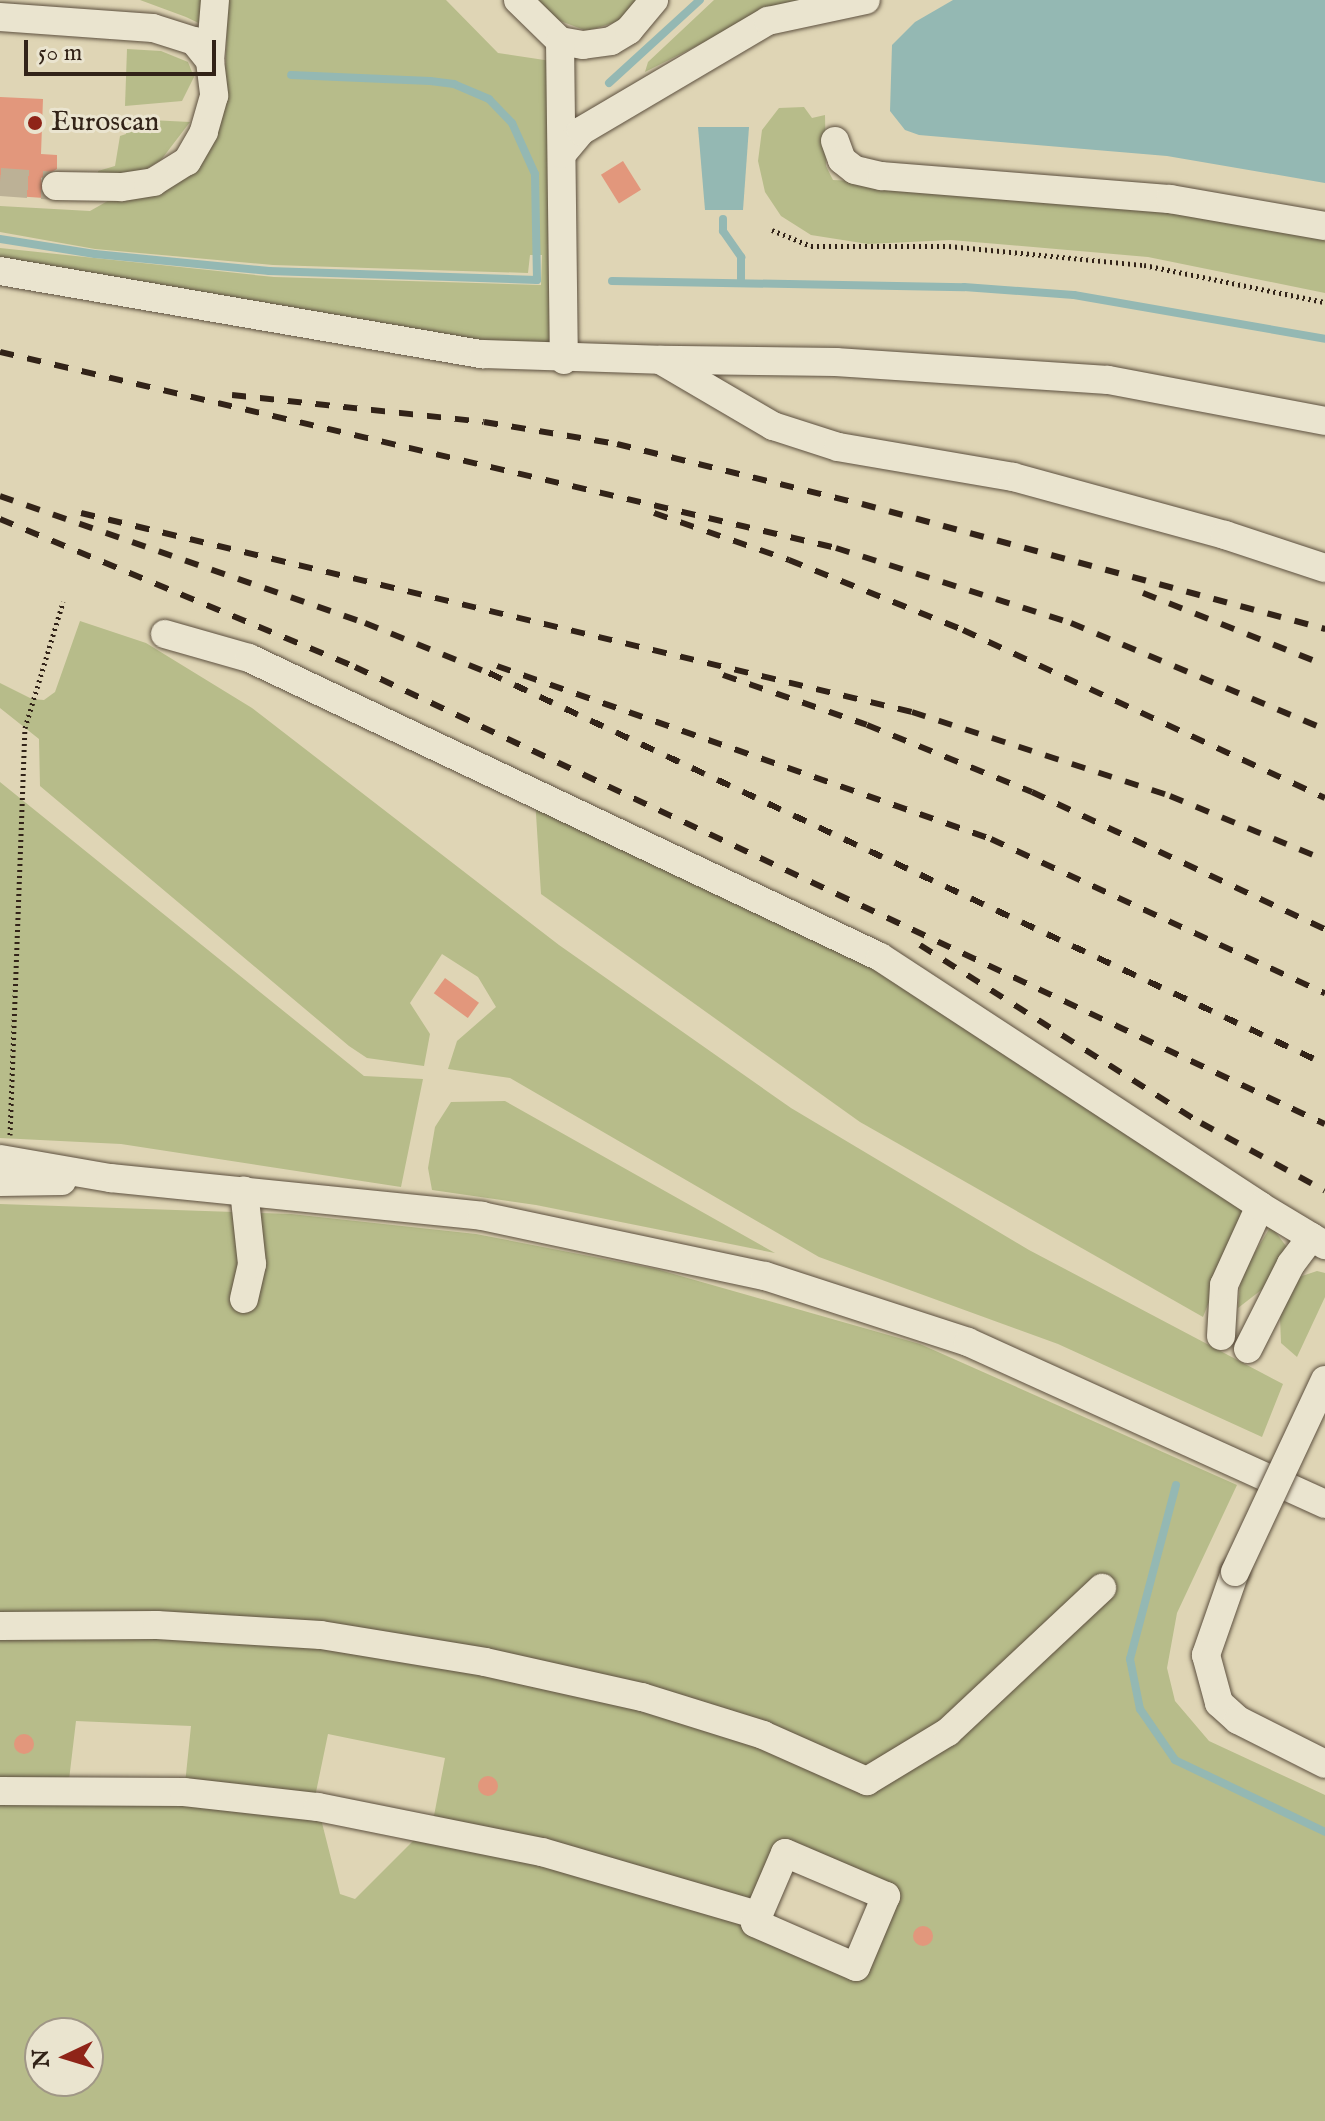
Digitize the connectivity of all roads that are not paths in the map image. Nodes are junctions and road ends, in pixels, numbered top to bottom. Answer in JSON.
{"nodes":[{"id":1,"x":215,"y":0,"type":"edge"},
{"id":2,"x":518,"y":0,"type":"edge"},
{"id":3,"x":654,"y":0,"type":"edge"},
{"id":4,"x":866,"y":0,"type":"edge"},
{"id":5,"x":0,"y":17,"type":"edge"},
{"id":6,"x":560,"y":41,"type":"junction"},
{"id":7,"x":210,"y":61,"type":"junction"},
{"id":8,"x":835,"y":141,"type":"dead end"},
{"id":9,"x":562,"y":154,"type":"junction"},
{"id":10,"x":56,"y":186,"type":"tunnel mouth"},
{"id":11,"x":1325,"y":226,"type":"edge"},
{"id":12,"x":0,"y":271,"type":"edge"},
{"id":13,"x":564,"y":360,"type":"junction"},
{"id":14,"x":660,"y":360,"type":"junction"},
{"id":15,"x":1325,"y":421,"type":"edge"},
{"id":16,"x":1325,"y":568,"type":"edge"},
{"id":17,"x":165,"y":634,"type":"dead end"},
{"id":18,"x":3,"y":1167,"type":"edge"},
{"id":19,"x":244,"y":1190,"type":"junction"},
{"id":20,"x":1260,"y":1206,"type":"junction"},
{"id":21,"x":1318,"y":1241,"type":"edge"},
{"id":22,"x":244,"y":1299,"type":"dead end"},
{"id":23,"x":1221,"y":1336,"type":"dead end"},
{"id":24,"x":1248,"y":1349,"type":"dead end"},
{"id":25,"x":1325,"y":1380,"type":"edge"},
{"id":26,"x":1325,"y":1504,"type":"edge"},
{"id":27,"x":1102,"y":1588,"type":"dead end"},
{"id":28,"x":0,"y":1626,"type":"edge"},
{"id":29,"x":1325,"y":1764,"type":"edge"},
{"id":30,"x":0,"y":1791,"type":"edge"},
{"id":31,"x":758,"y":1915,"type":"junction"}],
"edges":[{"from":1,"to":7,"type":"lane"},
{"from":2,"to":6,"type":"lane"},
{"from":3,"to":6,"type":"lane"},
{"from":4,"to":9,"type":"lane"},
{"from":5,"to":7,"type":"lane"},
{"from":6,"to":9,"type":"lane"},
{"from":7,"to":10,"type":"lane"},
{"from":8,"to":11,"type":"lane"},
{"from":9,"to":13,"type":"lane"},
{"from":12,"to":13,"type":"lane"},
{"from":13,"to":14,"type":"lane"},
{"from":14,"to":15,"type":"lane"},
{"from":14,"to":16,"type":"lane"},
{"from":17,"to":20,"type":"lane"},
{"from":18,"to":19,"type":"lane"},
{"from":19,"to":22,"type":"lane"},
{"from":19,"to":26,"type":"lane"},
{"from":20,"to":21,"type":"lane"},
{"from":20,"to":23,"type":"lane"},
{"from":21,"to":24,"type":"lane"},
{"from":25,"to":29,"type":"lane","bridge":true},
{"from":27,"to":28,"type":"lane"},
{"from":30,"to":31,"type":"lane"},
{"from":31,"to":31,"type":"lane"}]}
